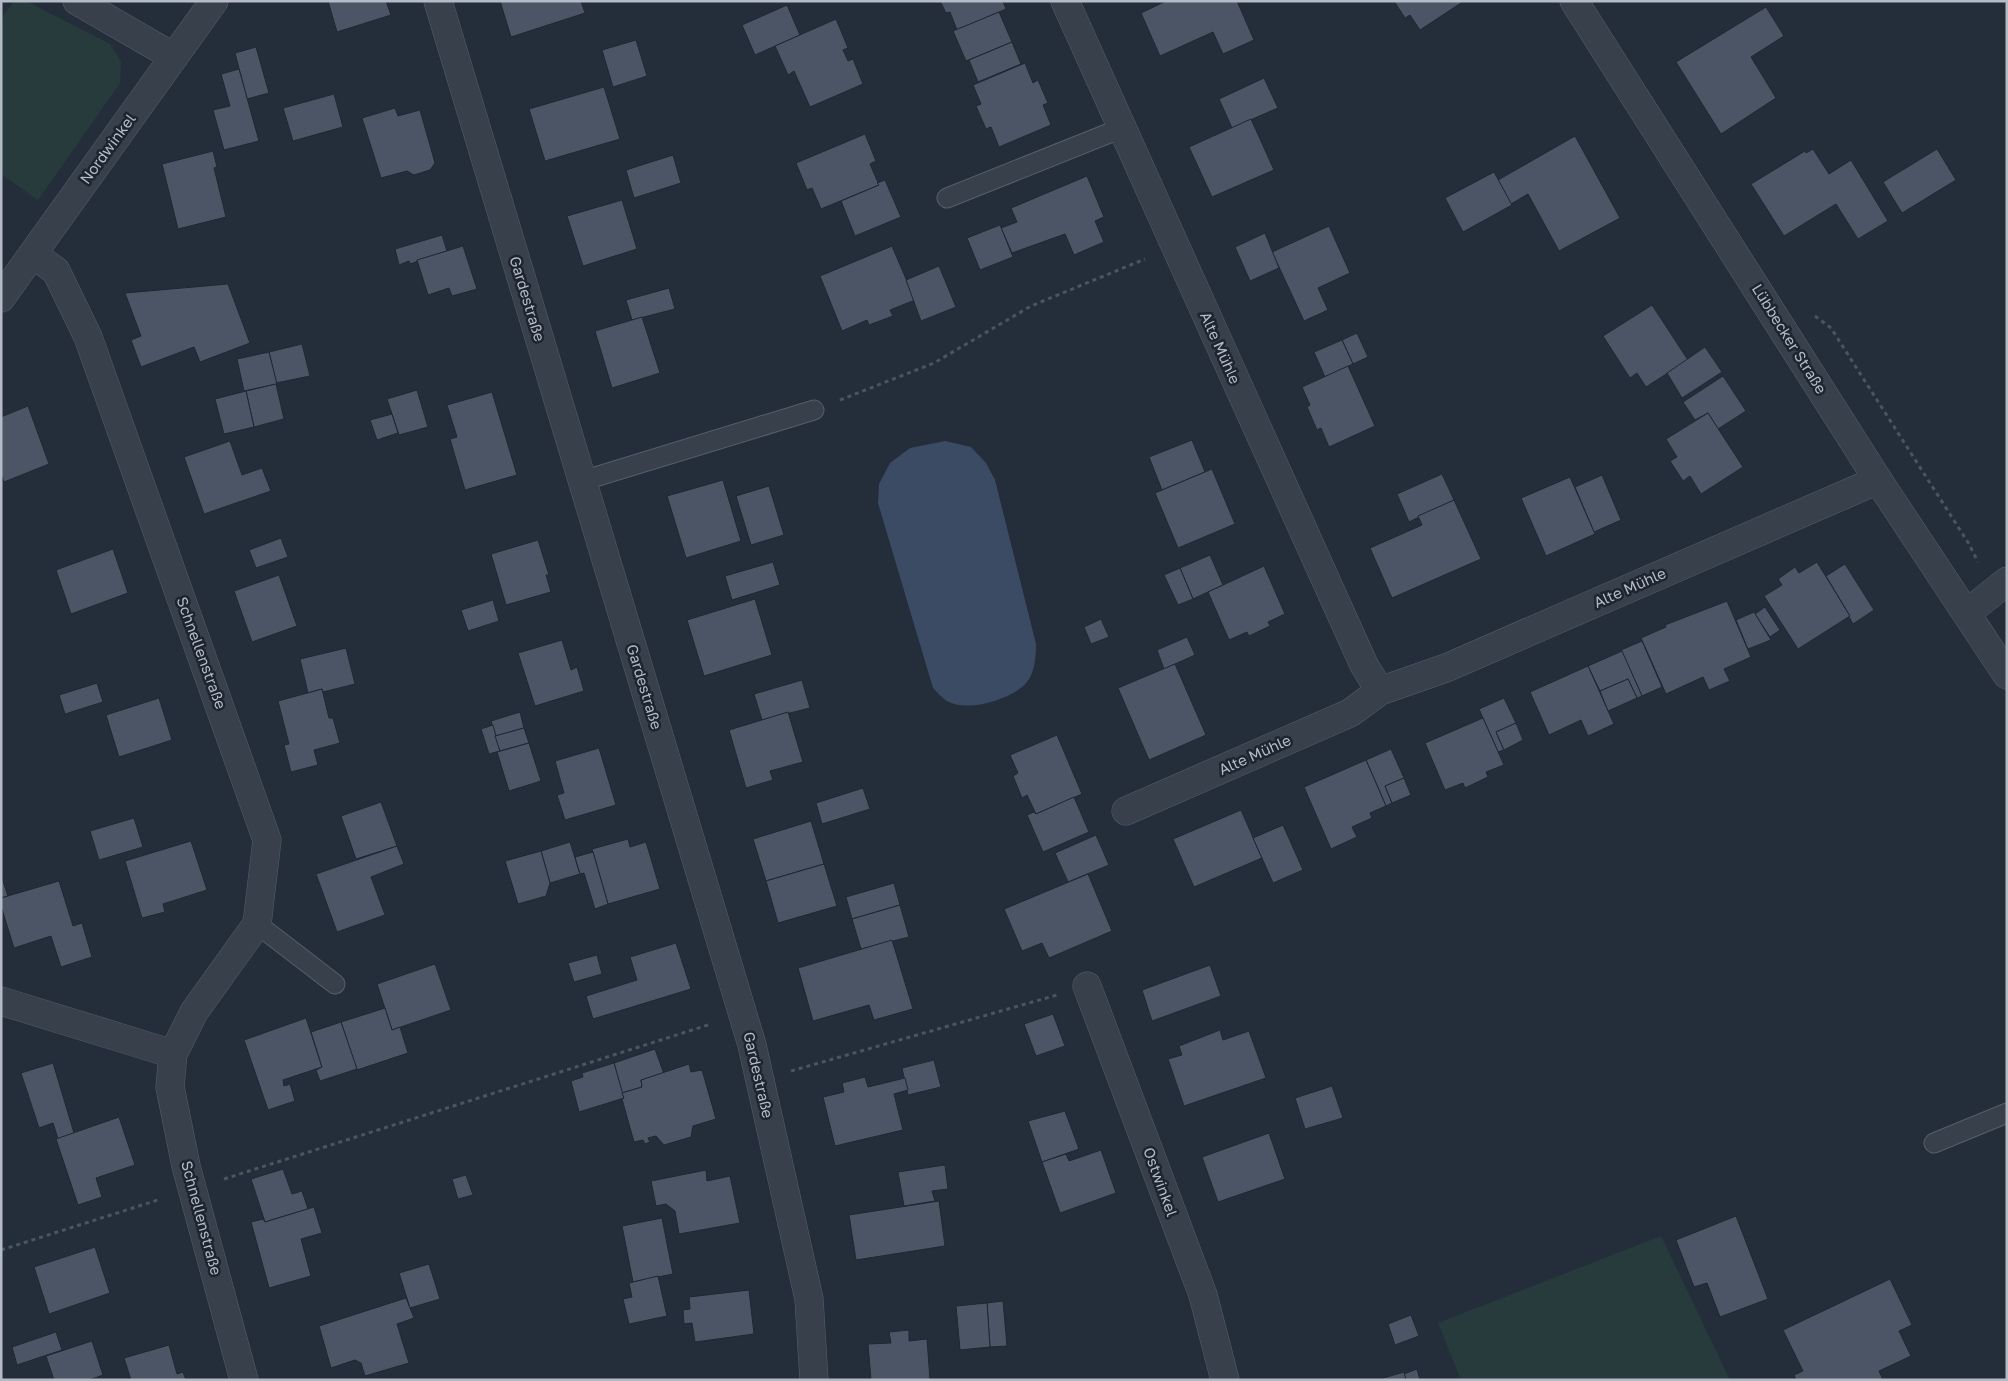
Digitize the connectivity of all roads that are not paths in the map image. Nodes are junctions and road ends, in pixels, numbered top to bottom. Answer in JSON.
{"nodes":[{"id":1,"x":77,"y":1,"type":"edge"},
{"id":2,"x":214,"y":1,"type":"edge"},
{"id":3,"x":438,"y":1,"type":"edge"},
{"id":4,"x":1065,"y":1,"type":"edge"},
{"id":5,"x":1574,"y":1,"type":"edge"},
{"id":6,"x":174,"y":57,"type":"junction"},
{"id":7,"x":1122,"y":128,"type":"junction"},
{"id":8,"x":947,"y":198,"type":"dead end"},
{"id":9,"x":33,"y":254,"type":"junction"},
{"id":10,"x":1,"y":298,"type":"edge"},
{"id":11,"x":814,"y":410,"type":"road end"},
{"id":12,"x":1878,"y":480,"type":"junction"},
{"id":13,"x":582,"y":481,"type":"junction"},
{"id":14,"x":2007,"y":581,"type":"edge"},
{"id":15,"x":1967,"y":613,"type":"junction"},
{"id":16,"x":2007,"y":676,"type":"edge"},
{"id":17,"x":1380,"y":691,"type":"junction"},
{"id":18,"x":1126,"y":811,"type":"dead end"},
{"id":19,"x":257,"y":924,"type":"junction"},
{"id":20,"x":334,"y":984,"type":"dead end"},
{"id":21,"x":1087,"y":986,"type":"road end"},
{"id":22,"x":1,"y":1001,"type":"edge"},
{"id":23,"x":173,"y":1054,"type":"junction"},
{"id":24,"x":2007,"y":1113,"type":"edge"},
{"id":25,"x":1934,"y":1143,"type":"dead end"},
{"id":26,"x":244,"y":1380,"type":"edge"},
{"id":27,"x":814,"y":1380,"type":"edge"},
{"id":28,"x":1225,"y":1380,"type":"edge"}],
"edges":[{"from":1,"to":6,"type":"street"},
{"from":2,"to":6,"type":"street","name":"Nordwinkel"},
{"from":3,"to":13,"type":"street","name":"Gardestraße"},
{"from":4,"to":7,"type":"street","name":"Alte Mühle"},
{"from":5,"to":12,"type":"street","name":"Lübbecker Straße"},
{"from":6,"to":9,"type":"street","name":"Nordwinkel"},
{"from":7,"to":8,"type":"lane"},
{"from":7,"to":17,"type":"street","name":"Alte Mühle"},
{"from":9,"to":10,"type":"street","name":"Nordwinkel"},
{"from":9,"to":19,"type":"street","name":"Schnellenstraße"},
{"from":11,"to":13,"type":"lane"},
{"from":12,"to":15,"type":"street","name":"Lübbecker Straße"},
{"from":12,"to":17,"type":"street","name":"Alte Mühle"},
{"from":13,"to":27,"type":"street","name":"Gardestraße"},
{"from":14,"to":15,"type":"street"},
{"from":15,"to":16,"type":"street","name":"Lübbecker Straße"},
{"from":17,"to":18,"type":"street","name":"Alte Mühle"},
{"from":19,"to":20,"type":"lane"},
{"from":19,"to":23,"type":"street","name":"Schnellenstraße"},
{"from":21,"to":28,"type":"street","name":"Ostwinkel"},
{"from":22,"to":23,"type":"street"},
{"from":23,"to":26,"type":"street","name":"Schnellenstraße"},
{"from":24,"to":25,"type":"lane"}]}
